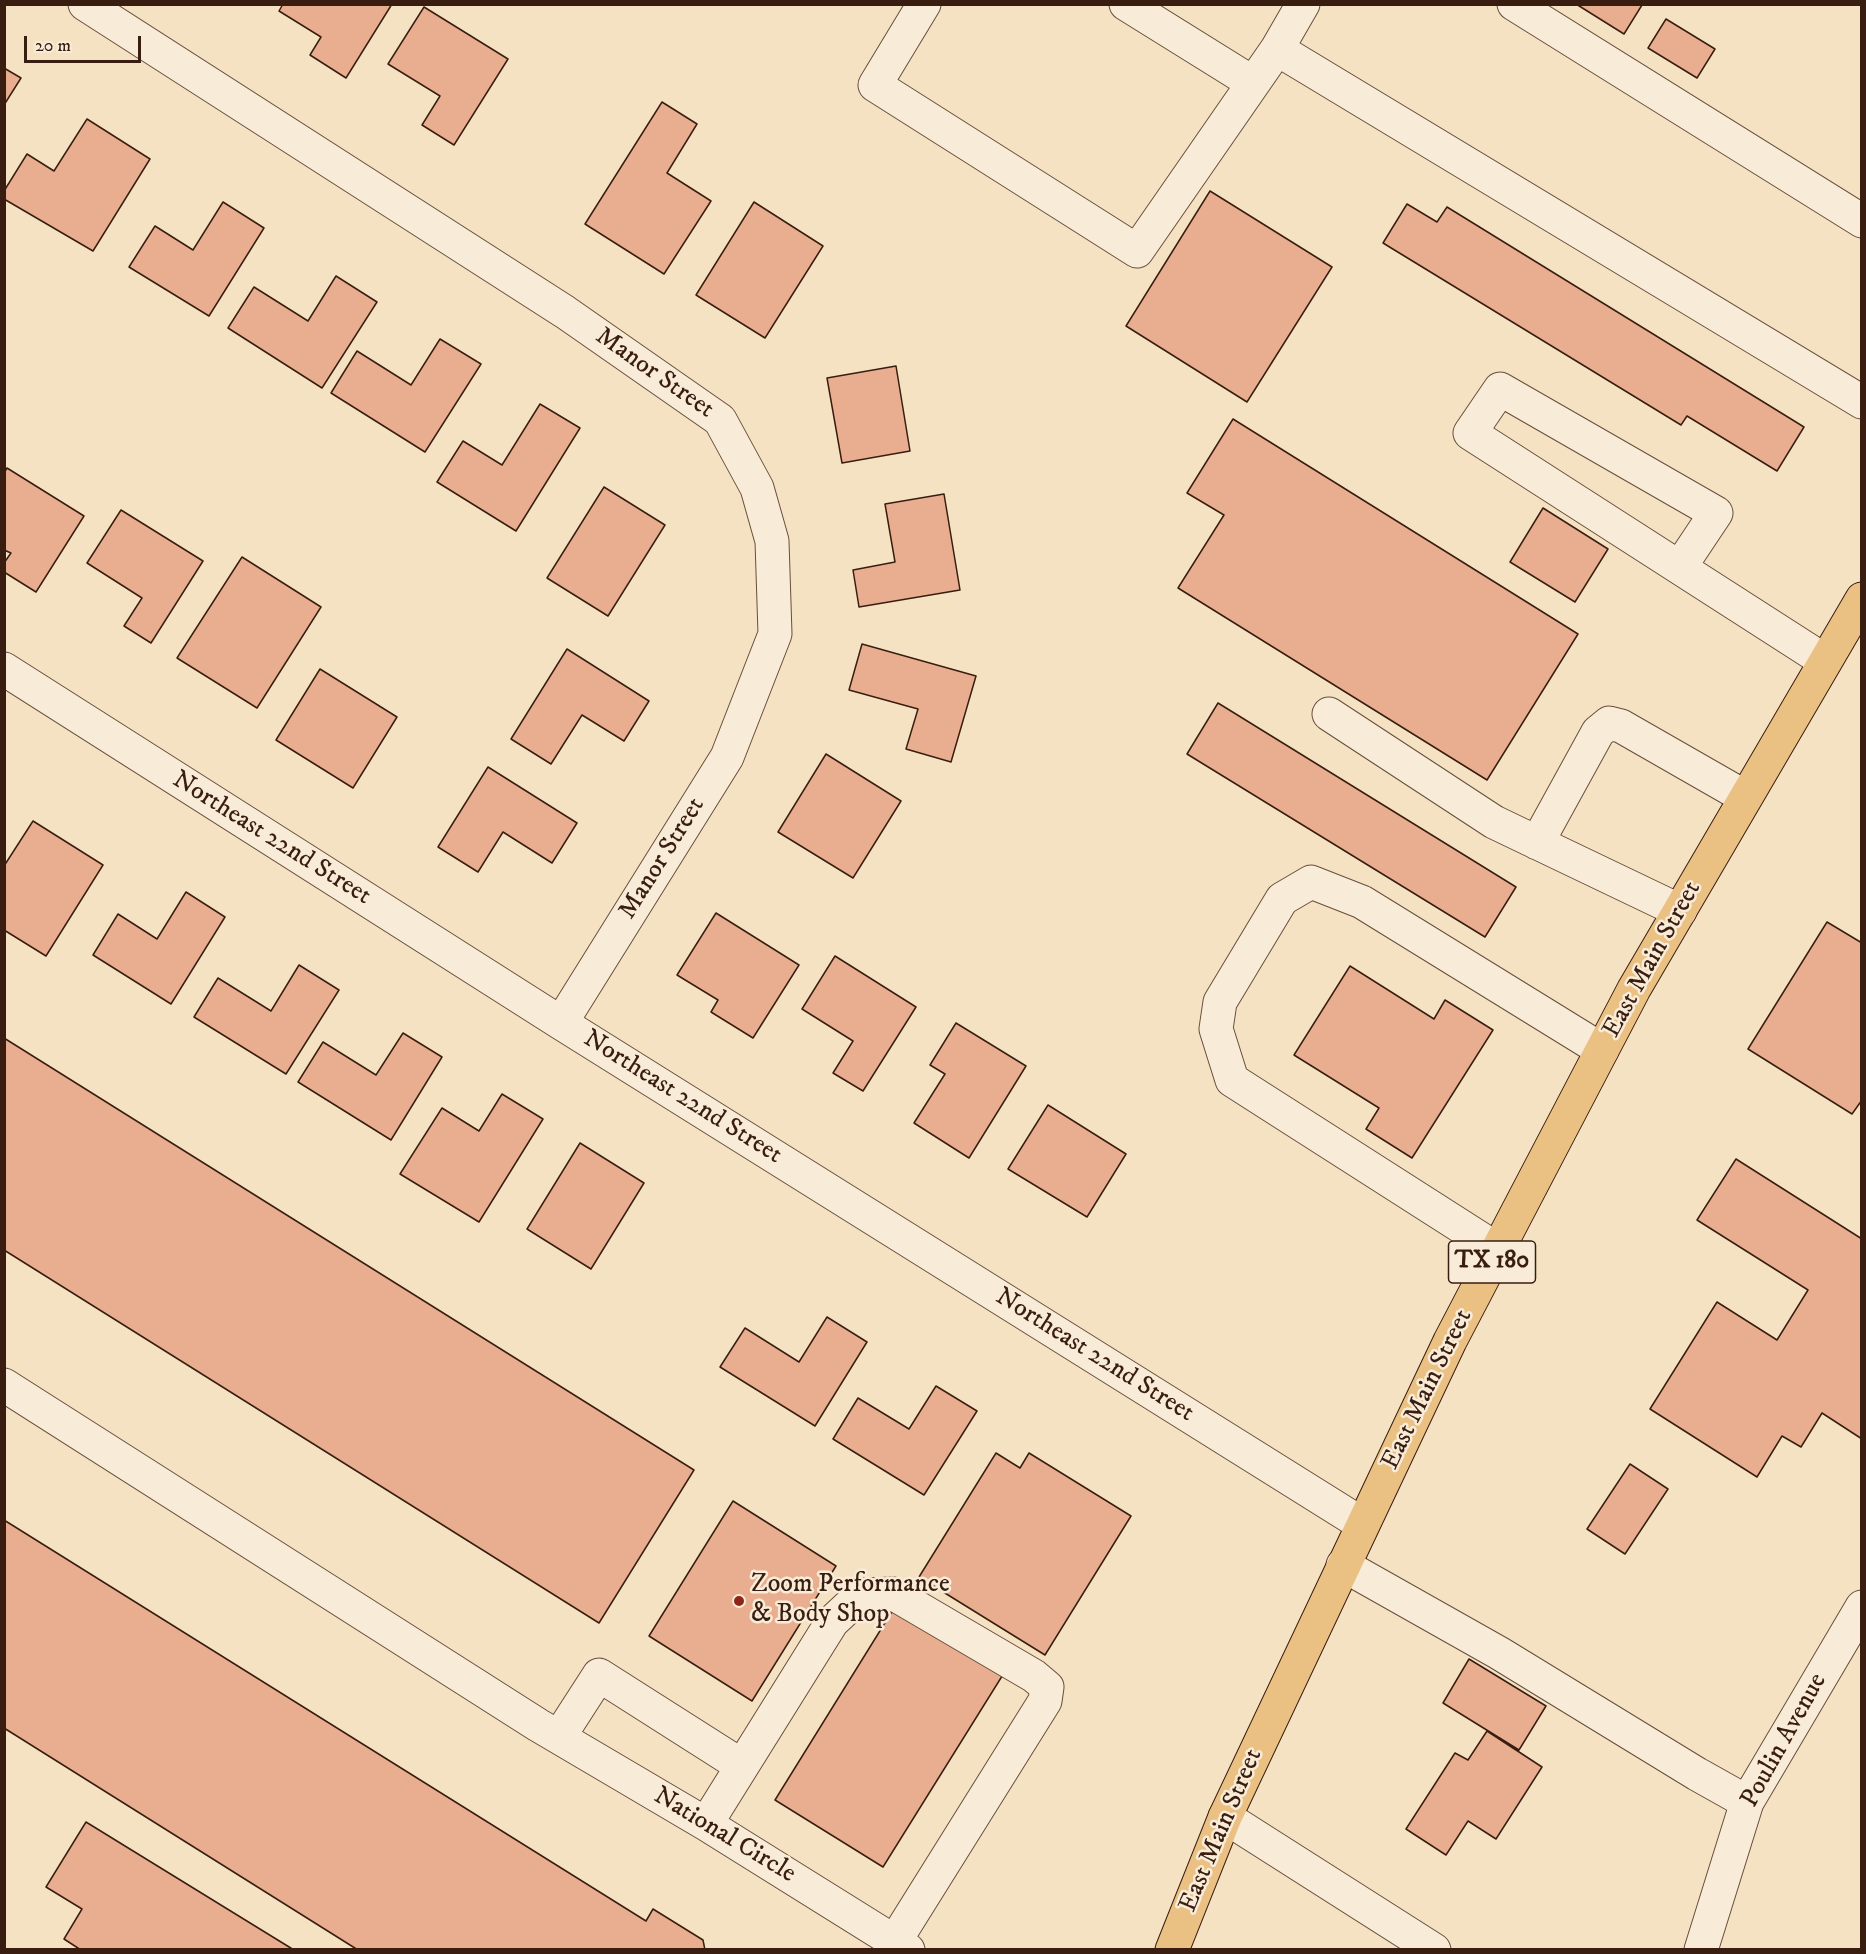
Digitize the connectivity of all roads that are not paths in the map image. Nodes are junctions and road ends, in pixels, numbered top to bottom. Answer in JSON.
{"nodes":[{"id":1,"x":85,"y":4,"type":"edge"},
{"id":2,"x":924,"y":4,"type":"edge"},
{"id":3,"x":1126,"y":4,"type":"edge"},
{"id":4,"x":1303,"y":4,"type":"edge"},
{"id":5,"x":1514,"y":4,"type":"edge"},
{"id":6,"x":1277,"y":49,"type":"junction"},
{"id":7,"x":1253,"y":83,"type":"junction"},
{"id":8,"x":1862,"y":221,"type":"edge"},
{"id":9,"x":1862,"y":402,"type":"edge"},
{"id":10,"x":1680,"y":567,"type":"junction"},
{"id":11,"x":1862,"y":599,"type":"edge"},
{"id":12,"x":1825,"y":661,"type":"junction"},
{"id":13,"x":4,"y":669,"type":"edge"},
{"id":14,"x":1329,"y":714,"type":"dead end"},
{"id":15,"x":1745,"y":797,"type":"junction"},
{"id":16,"x":1537,"y":843,"type":"junction"},
{"id":17,"x":1680,"y":910,"type":"junction"},
{"id":18,"x":561,"y":1023,"type":"junction"},
{"id":19,"x":1602,"y":1050,"type":"junction"},
{"id":20,"x":1498,"y":1250,"type":"junction"},
{"id":21,"x":4,"y":1385,"type":"edge"},
{"id":22,"x":1362,"y":1524,"type":"junction"},
{"id":23,"x":1343,"y":1565,"type":"junction"},
{"id":24,"x":1862,"y":1607,"type":"edge"},
{"id":25,"x":549,"y":1731,"type":"junction"},
{"id":26,"x":742,"y":1766,"type":"junction"},
{"id":27,"x":1747,"y":1802,"type":"junction"},
{"id":28,"x":1225,"y":1816,"type":"junction"},
{"id":29,"x":706,"y":1824,"type":"junction"},
{"id":30,"x":901,"y":1945,"type":"edge"},
{"id":31,"x":1172,"y":1950,"type":"edge"},
{"id":32,"x":1434,"y":1950,"type":"edge"},
{"id":33,"x":1701,"y":1950,"type":"edge"}],
"edges":[{"from":1,"to":18,"type":"street","name":"Manor Street"},
{"from":2,"to":7,"type":"street"},
{"from":3,"to":7,"type":"street"},
{"from":4,"to":6,"type":"street"},
{"from":5,"to":8,"type":"street"},
{"from":6,"to":7,"type":"street"},
{"from":6,"to":9,"type":"street"},
{"from":10,"to":10,"type":"street"},
{"from":10,"to":12,"type":"street"},
{"from":11,"to":12,"type":"main road","name":"East Main Street","number":"TX 180"},
{"from":12,"to":15,"type":"main road","name":"East Main Street","number":"TX 180"},
{"from":13,"to":18,"type":"street","name":"Northeast 22nd Street"},
{"from":14,"to":16,"type":"street"},
{"from":15,"to":16,"type":"street"},
{"from":15,"to":17,"type":"main road","name":"East Main Street","number":"TX 180"},
{"from":16,"to":17,"type":"street"},
{"from":17,"to":19,"type":"main road","name":"East Main Street","number":"TX 180"},
{"from":18,"to":22,"type":"street","name":"Northeast 22nd Street"},
{"from":19,"to":20,"type":"main road","name":"East Main Street","number":"TX 180"},
{"from":19,"to":20,"type":"street"},
{"from":20,"to":22,"type":"main road","name":"East Main Street","number":"TX 180"},
{"from":21,"to":25,"type":"street","name":"National Circle"},
{"from":22,"to":23,"type":"main road","name":"East Main Street","number":"TX 180"},
{"from":23,"to":27,"type":"street"},
{"from":23,"to":28,"type":"main road","name":"East Main Street","number":"TX 180"},
{"from":24,"to":27,"type":"street","name":"Poulin Avenue"},
{"from":25,"to":26,"type":"street"},
{"from":25,"to":29,"type":"street","name":"National Circle"},
{"from":26,"to":29,"type":"street"},
{"from":26,"to":30,"type":"street"},
{"from":27,"to":33,"type":"street","name":"Poulin Avenue"},
{"from":28,"to":31,"type":"main road","name":"East Main Street","number":"TX 180"},
{"from":28,"to":32,"type":"street"},
{"from":29,"to":30,"type":"street","name":"National Circle"}]}
